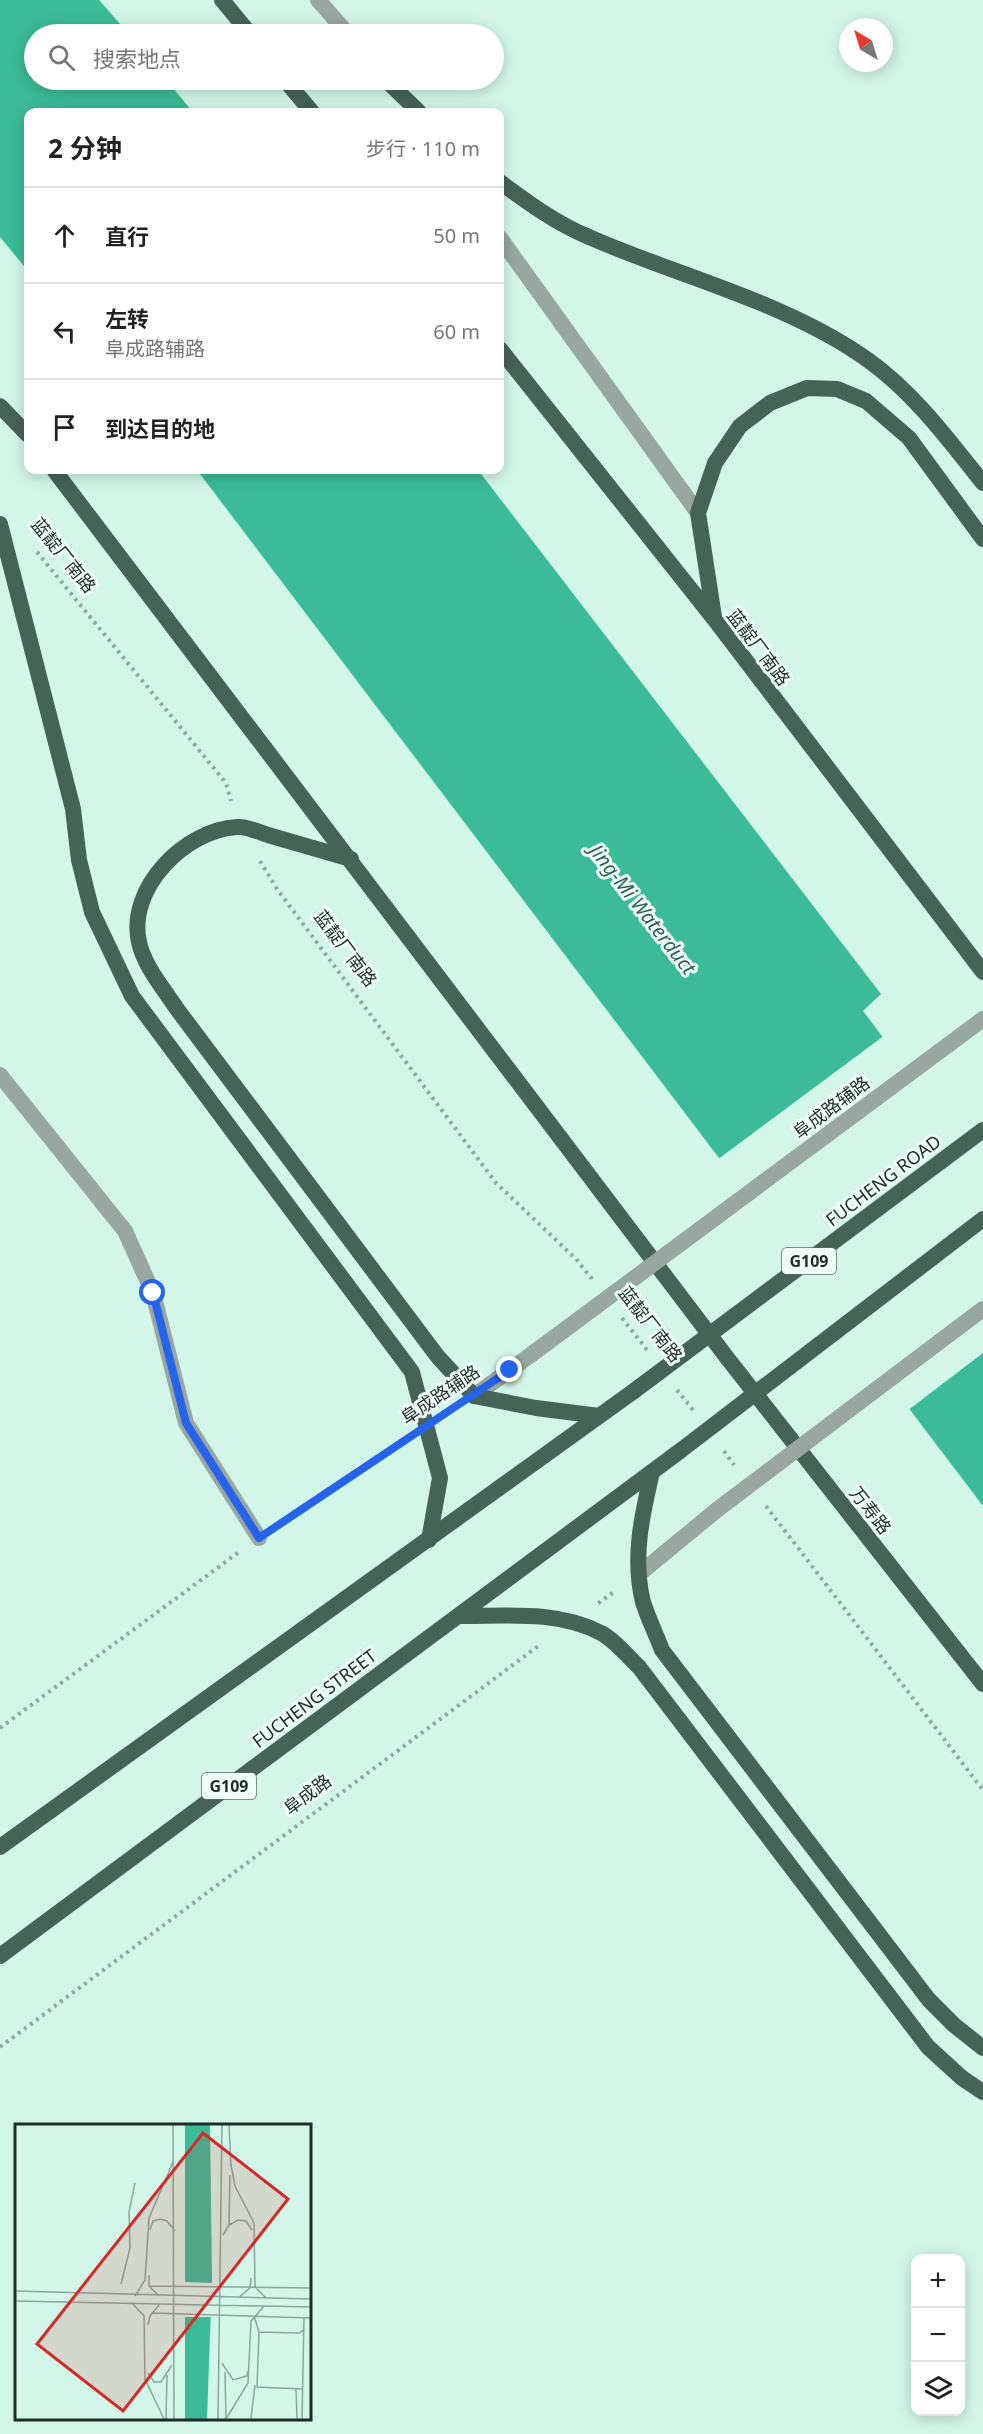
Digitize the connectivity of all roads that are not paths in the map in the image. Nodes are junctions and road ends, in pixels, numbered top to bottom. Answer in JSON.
{"nodes":[{"id":1,"x":222,"y":0,"type":"edge"},
{"id":2,"x":318,"y":0,"type":"edge"},
{"id":3,"x":242,"y":24,"type":"edge"},
{"id":4,"x":339,"y":24,"type":"edge"},
{"id":5,"x":293,"y":90,"type":"edge"},
{"id":6,"x":393,"y":90,"type":"edge"},
{"id":7,"x":396,"y":90,"type":"edge"},
{"id":8,"x":309,"y":108,"type":"edge"},
{"id":9,"x":406,"y":108,"type":"edge"},
{"id":10,"x":415,"y":108,"type":"edge"},
{"id":11,"x":504,"y":185,"type":"edge"},
{"id":12,"x":504,"y":244,"type":"edge"},
{"id":13,"x":504,"y":354,"type":"edge"},
{"id":14,"x":0,"y":406,"type":"edge"},
{"id":15,"x":24,"y":431,"type":"edge"},
{"id":16,"x":57,"y":474,"type":"edge"},
{"id":17,"x":983,"y":483,"type":"edge"},
{"id":18,"x":698,"y":513,"type":"junction"},
{"id":19,"x":0,"y":524,"type":"edge"},
{"id":20,"x":983,"y":539,"type":"edge"},
{"id":21,"x":715,"y":620,"type":"junction"},
{"id":22,"x":351,"y":859,"type":"junction"},
{"id":23,"x":983,"y":972,"type":"edge"},
{"id":24,"x":983,"y":1019,"type":"edge"},
{"id":25,"x":0,"y":1075,"type":"edge"},
{"id":26,"x":983,"y":1130,"type":"edge"},
{"id":27,"x":983,"y":1219,"type":"edge"},
{"id":28,"x":983,"y":1309,"type":"edge"},
{"id":29,"x":474,"y":1396,"type":"junction"},
{"id":30,"x":599,"y":1416,"type":"junction"},
{"id":31,"x":652,"y":1472,"type":"junction"},
{"id":32,"x":259,"y":1538,"type":"road end"},
{"id":33,"x":429,"y":1540,"type":"junction"},
{"id":34,"x":639,"y":1574,"type":"junction"},
{"id":35,"x":459,"y":1616,"type":"junction"},
{"id":36,"x":983,"y":1684,"type":"edge"},
{"id":37,"x":0,"y":1847,"type":"edge"},
{"id":38,"x":0,"y":1956,"type":"edge"},
{"id":39,"x":983,"y":2048,"type":"edge"},
{"id":40,"x":983,"y":2092,"type":"edge"}],
"edges":[{"from":1,"to":3,"type":"highway"},
{"from":2,"to":4,"type":"street"},
{"from":5,"to":8,"type":"highway"},
{"from":6,"to":9,"type":"street"},
{"from":7,"to":10,"type":"highway"},
{"from":11,"to":17,"type":"highway"},
{"from":12,"to":18,"type":"street"},
{"from":13,"to":21,"type":"highway","name":"蓝靛厂南路"},
{"from":14,"to":15,"type":"highway"},
{"from":16,"to":22,"type":"highway"},
{"from":18,"to":20,"type":"highway"},
{"from":18,"to":21,"type":"highway"},
{"from":19,"to":33,"type":"highway"},
{"from":21,"to":23,"type":"highway","name":"蓝靛厂南路"},
{"from":22,"to":29,"type":"highway"},
{"from":22,"to":36,"type":"highway","name":"万寿路"},
{"from":24,"to":29,"type":"street","name":"阜成路辅路","bridge":true},
{"from":25,"to":32,"type":"street"},
{"from":26,"to":30,"type":"highway","name":"FUCHENG ROAD","number":"G109","bridge":true},
{"from":27,"to":31,"type":"highway","number":"G109","bridge":true},
{"from":28,"to":34,"type":"street","bridge":true},
{"from":29,"to":30,"type":"highway"},
{"from":30,"to":33,"type":"highway","number":"G109"},
{"from":31,"to":34,"type":"highway"},
{"from":31,"to":35,"type":"highway","name":"FUCHENG STREET","number":"G109"},
{"from":33,"to":37,"type":"highway","number":"G109"},
{"from":34,"to":39,"type":"highway"},
{"from":35,"to":38,"type":"highway","name":"FUCHENG STREET","number":"G109"},
{"from":35,"to":40,"type":"highway"}]}
